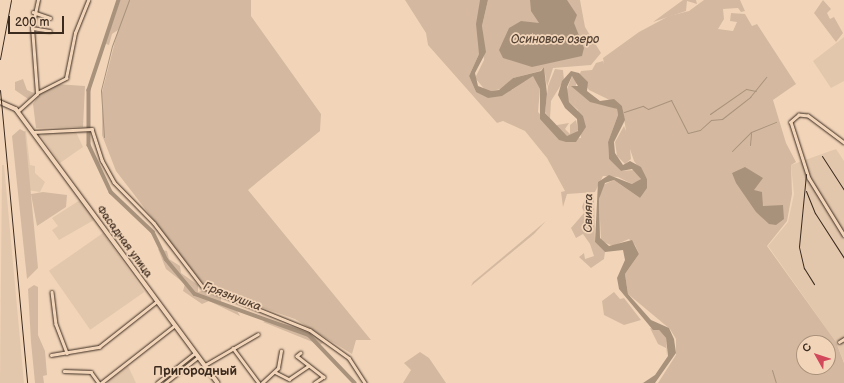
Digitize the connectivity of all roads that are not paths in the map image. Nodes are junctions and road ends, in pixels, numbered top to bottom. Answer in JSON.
{"nodes":[{"id":1,"x":38,"y":0,"type":"edge"},
{"id":2,"x":88,"y":0,"type":"edge"},
{"id":3,"x":33,"y":12,"type":"junction"},
{"id":4,"x":50,"y":18,"type":"dead end"},
{"id":5,"x":32,"y":28,"type":"junction"},
{"id":6,"x":50,"y":31,"type":"dead end"},
{"id":7,"x":37,"y":94,"type":"junction"},
{"id":8,"x":0,"y":102,"type":"edge"},
{"id":9,"x":18,"y":111,"type":"junction"},
{"id":10,"x":33,"y":132,"type":"junction"},
{"id":11,"x":844,"y":143,"type":"edge"},
{"id":12,"x":844,"y":235,"type":"edge"},
{"id":13,"x":52,"y":292,"type":"dead end"},
{"id":14,"x":156,"y":302,"type":"junction"},
{"id":15,"x":174,"y":326,"type":"junction"},
{"id":16,"x":258,"y":334,"type":"dead end"},
{"id":17,"x":844,"y":339,"type":"edge"},
{"id":18,"x":839,"y":342,"type":"dead end"},
{"id":19,"x":233,"y":348,"type":"junction"},
{"id":20,"x":281,"y":351,"type":"dead end"},
{"id":21,"x":67,"y":353,"type":"junction"},
{"id":22,"x":195,"y":353,"type":"junction"},
{"id":23,"x":301,"y":353,"type":"dead end"},
{"id":24,"x":51,"y":355,"type":"dead end"},
{"id":25,"x":198,"y":357,"type":"junction"},
{"id":26,"x":205,"y":365,"type":"junction"},
{"id":27,"x":308,"y":366,"type":"junction"},
{"id":28,"x":64,"y":371,"type":"dead end"},
{"id":29,"x":275,"y":372,"type":"junction"},
{"id":30,"x":286,"y":379,"type":"junction"},
{"id":31,"x":100,"y":383,"type":"edge"},
{"id":32,"x":157,"y":383,"type":"edge"},
{"id":33,"x":166,"y":383,"type":"edge"},
{"id":34,"x":218,"y":383,"type":"edge"},
{"id":35,"x":259,"y":383,"type":"edge"},
{"id":36,"x":262,"y":383,"type":"edge"},
{"id":37,"x":285,"y":383,"type":"edge"},
{"id":38,"x":315,"y":383,"type":"edge"},
{"id":39,"x":365,"y":383,"type":"edge"}],
"edges":[{"from":1,"to":3,"type":"street"},
{"from":2,"to":7,"type":"street"},
{"from":3,"to":4,"type":"street"},
{"from":3,"to":5,"type":"street"},
{"from":5,"to":6,"type":"street"},
{"from":5,"to":7,"type":"street"},
{"from":7,"to":9,"type":"street"},
{"from":8,"to":9,"type":"main road"},
{"from":9,"to":10,"type":"main road","name":"Фасадная улица"},
{"from":10,"to":14,"type":"main road","name":"Фасадная улица"},
{"from":10,"to":39,"type":"street"},
{"from":11,"to":12,"type":"street"},
{"from":13,"to":21,"type":"street"},
{"from":14,"to":15,"type":"main road","name":"Фасадная улица"},
{"from":14,"to":21,"type":"street"},
{"from":15,"to":22,"type":"main road","name":"Фасадная улица"},
{"from":15,"to":31,"type":"street"},
{"from":16,"to":19,"type":"street"},
{"from":17,"to":18,"type":"street"},
{"from":19,"to":26,"type":"street"},
{"from":19,"to":35,"type":"street"},
{"from":20,"to":29,"type":"street"},
{"from":21,"to":24,"type":"street"},
{"from":22,"to":25,"type":"main road","name":"Фасадная улица"},
{"from":22,"to":32,"type":"street"},
{"from":23,"to":27,"type":"street"},
{"from":25,"to":26,"type":"main road","name":"Фасадная улица"},
{"from":25,"to":33,"type":"street"},
{"from":26,"to":34,"type":"main road","name":"Фасадная улица"},
{"from":27,"to":30,"type":"street"},
{"from":27,"to":38,"type":"street"},
{"from":28,"to":31,"type":"street"},
{"from":29,"to":30,"type":"street"},
{"from":29,"to":36,"type":"street"},
{"from":30,"to":37,"type":"street"}]}
